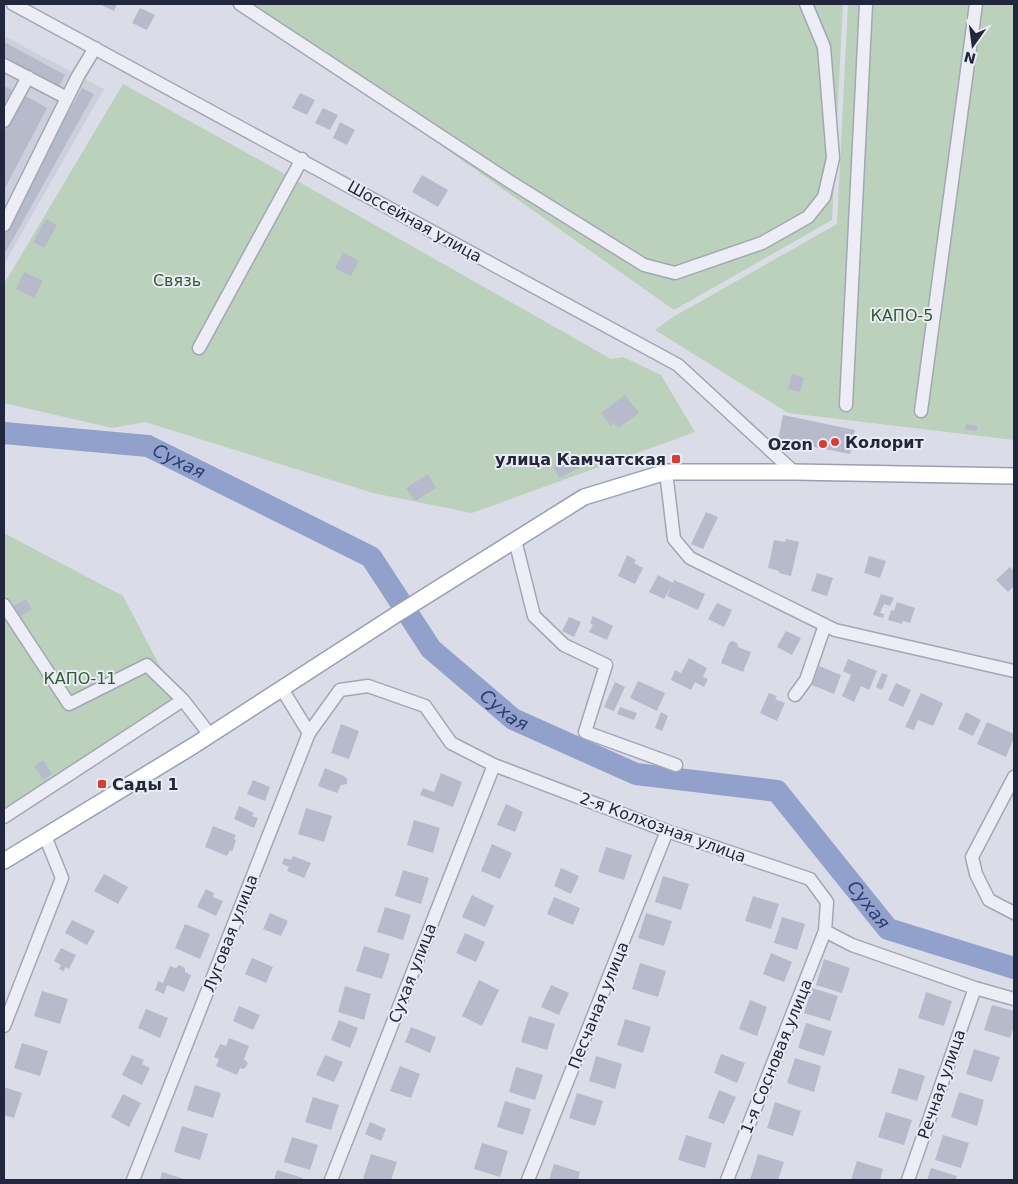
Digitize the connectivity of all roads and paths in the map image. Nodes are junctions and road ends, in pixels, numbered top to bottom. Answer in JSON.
{"nodes":[{"id":1,"x":13,"y":4,"type":"edge"},
{"id":2,"x":240,"y":4,"type":"edge"},
{"id":3,"x":806,"y":4,"type":"edge"},
{"id":4,"x":866,"y":4,"type":"edge"},
{"id":5,"x":976,"y":4,"type":"edge"},
{"id":6,"x":95,"y":48,"type":"junction"},
{"id":7,"x":4,"y":65,"type":"edge"},
{"id":8,"x":28,"y":77,"type":"junction"},
{"id":9,"x":67,"y":98,"type":"junction"},
{"id":10,"x":4,"y":121,"type":"edge"},
{"id":11,"x":302,"y":159,"type":"junction"},
{"id":12,"x":4,"y":225,"type":"edge"},
{"id":13,"x":198,"y":348,"type":"dead end"},
{"id":14,"x":846,"y":405,"type":"dead end"},
{"id":15,"x":921,"y":411,"type":"dead end"},
{"id":16,"x":666,"y":472,"type":"junction"},
{"id":17,"x":794,"y":472,"type":"junction"},
{"id":18,"x":1014,"y":476,"type":"edge"},
{"id":19,"x":516,"y":540,"type":"junction"},
{"id":20,"x":4,"y":605,"type":"edge"},
{"id":21,"x":825,"y":625,"type":"junction"},
{"id":22,"x":1014,"y":671,"type":"edge"},
{"id":23,"x":282,"y":689,"type":"junction"},
{"id":24,"x":795,"y":695,"type":"dead end"},
{"id":25,"x":183,"y":700,"type":"junction"},
{"id":26,"x":309,"y":733,"type":"junction"},
{"id":27,"x":210,"y":735,"type":"junction"},
{"id":28,"x":676,"y":765,"type":"dead end"},
{"id":29,"x":494,"y":766,"type":"junction"},
{"id":30,"x":1014,"y":778,"type":"edge"},
{"id":31,"x":4,"y":817,"type":"edge"},
{"id":32,"x":667,"y":831,"type":"junction"},
{"id":33,"x":45,"y":836,"type":"junction"},
{"id":34,"x":4,"y":861,"type":"edge"},
{"id":35,"x":1014,"y":913,"type":"edge"},
{"id":36,"x":825,"y":931,"type":"junction"},
{"id":37,"x":974,"y":988,"type":"junction"},
{"id":38,"x":1014,"y":999,"type":"edge"},
{"id":39,"x":4,"y":1026,"type":"edge"},
{"id":40,"x":133,"y":1180,"type":"edge"},
{"id":41,"x":331,"y":1180,"type":"edge"},
{"id":42,"x":528,"y":1180,"type":"edge"},
{"id":43,"x":727,"y":1180,"type":"edge"},
{"id":44,"x":908,"y":1180,"type":"edge"}],
"edges":[{"from":1,"to":6,"type":"street","name":"Шоссейная улица"},
{"from":2,"to":3,"type":"street"},
{"from":4,"to":14,"type":"street"},
{"from":5,"to":15,"type":"street"},
{"from":6,"to":9,"type":"street"},
{"from":6,"to":11,"type":"street","name":"Шоссейная улица"},
{"from":7,"to":8,"type":"street"},
{"from":8,"to":9,"type":"street"},
{"from":8,"to":10,"type":"street"},
{"from":9,"to":12,"type":"street"},
{"from":11,"to":13,"type":"street"},
{"from":11,"to":17,"type":"street","name":"Шоссейная улица"},
{"from":16,"to":17,"type":"main road"},
{"from":16,"to":19,"type":"main road"},
{"from":16,"to":21,"type":"street"},
{"from":17,"to":18,"type":"main road"},
{"from":19,"to":23,"type":"main road"},
{"from":19,"to":28,"type":"street"},
{"from":20,"to":25,"type":"street"},
{"from":21,"to":22,"type":"street"},
{"from":21,"to":24,"type":"street"},
{"from":23,"to":26,"type":"street"},
{"from":23,"to":27,"type":"main road"},
{"from":25,"to":27,"type":"street"},
{"from":25,"to":31,"type":"street"},
{"from":26,"to":29,"type":"street","name":"2-я Колхозная улица"},
{"from":26,"to":40,"type":"street","name":"Луговая улица"},
{"from":27,"to":33,"type":"main road"},
{"from":29,"to":32,"type":"street","name":"2-я Колхозная улица"},
{"from":29,"to":41,"type":"street","name":"Сухая улица"},
{"from":30,"to":35,"type":"street"},
{"from":32,"to":36,"type":"street","name":"2-я Колхозная улица"},
{"from":32,"to":42,"type":"street","name":"Песчаная улица"},
{"from":33,"to":34,"type":"main road"},
{"from":33,"to":39,"type":"street"},
{"from":36,"to":37,"type":"street"},
{"from":36,"to":43,"type":"street","name":"1-я Сосновая улица"},
{"from":37,"to":38,"type":"street"},
{"from":37,"to":44,"type":"street","name":"Речная улица"}]}
